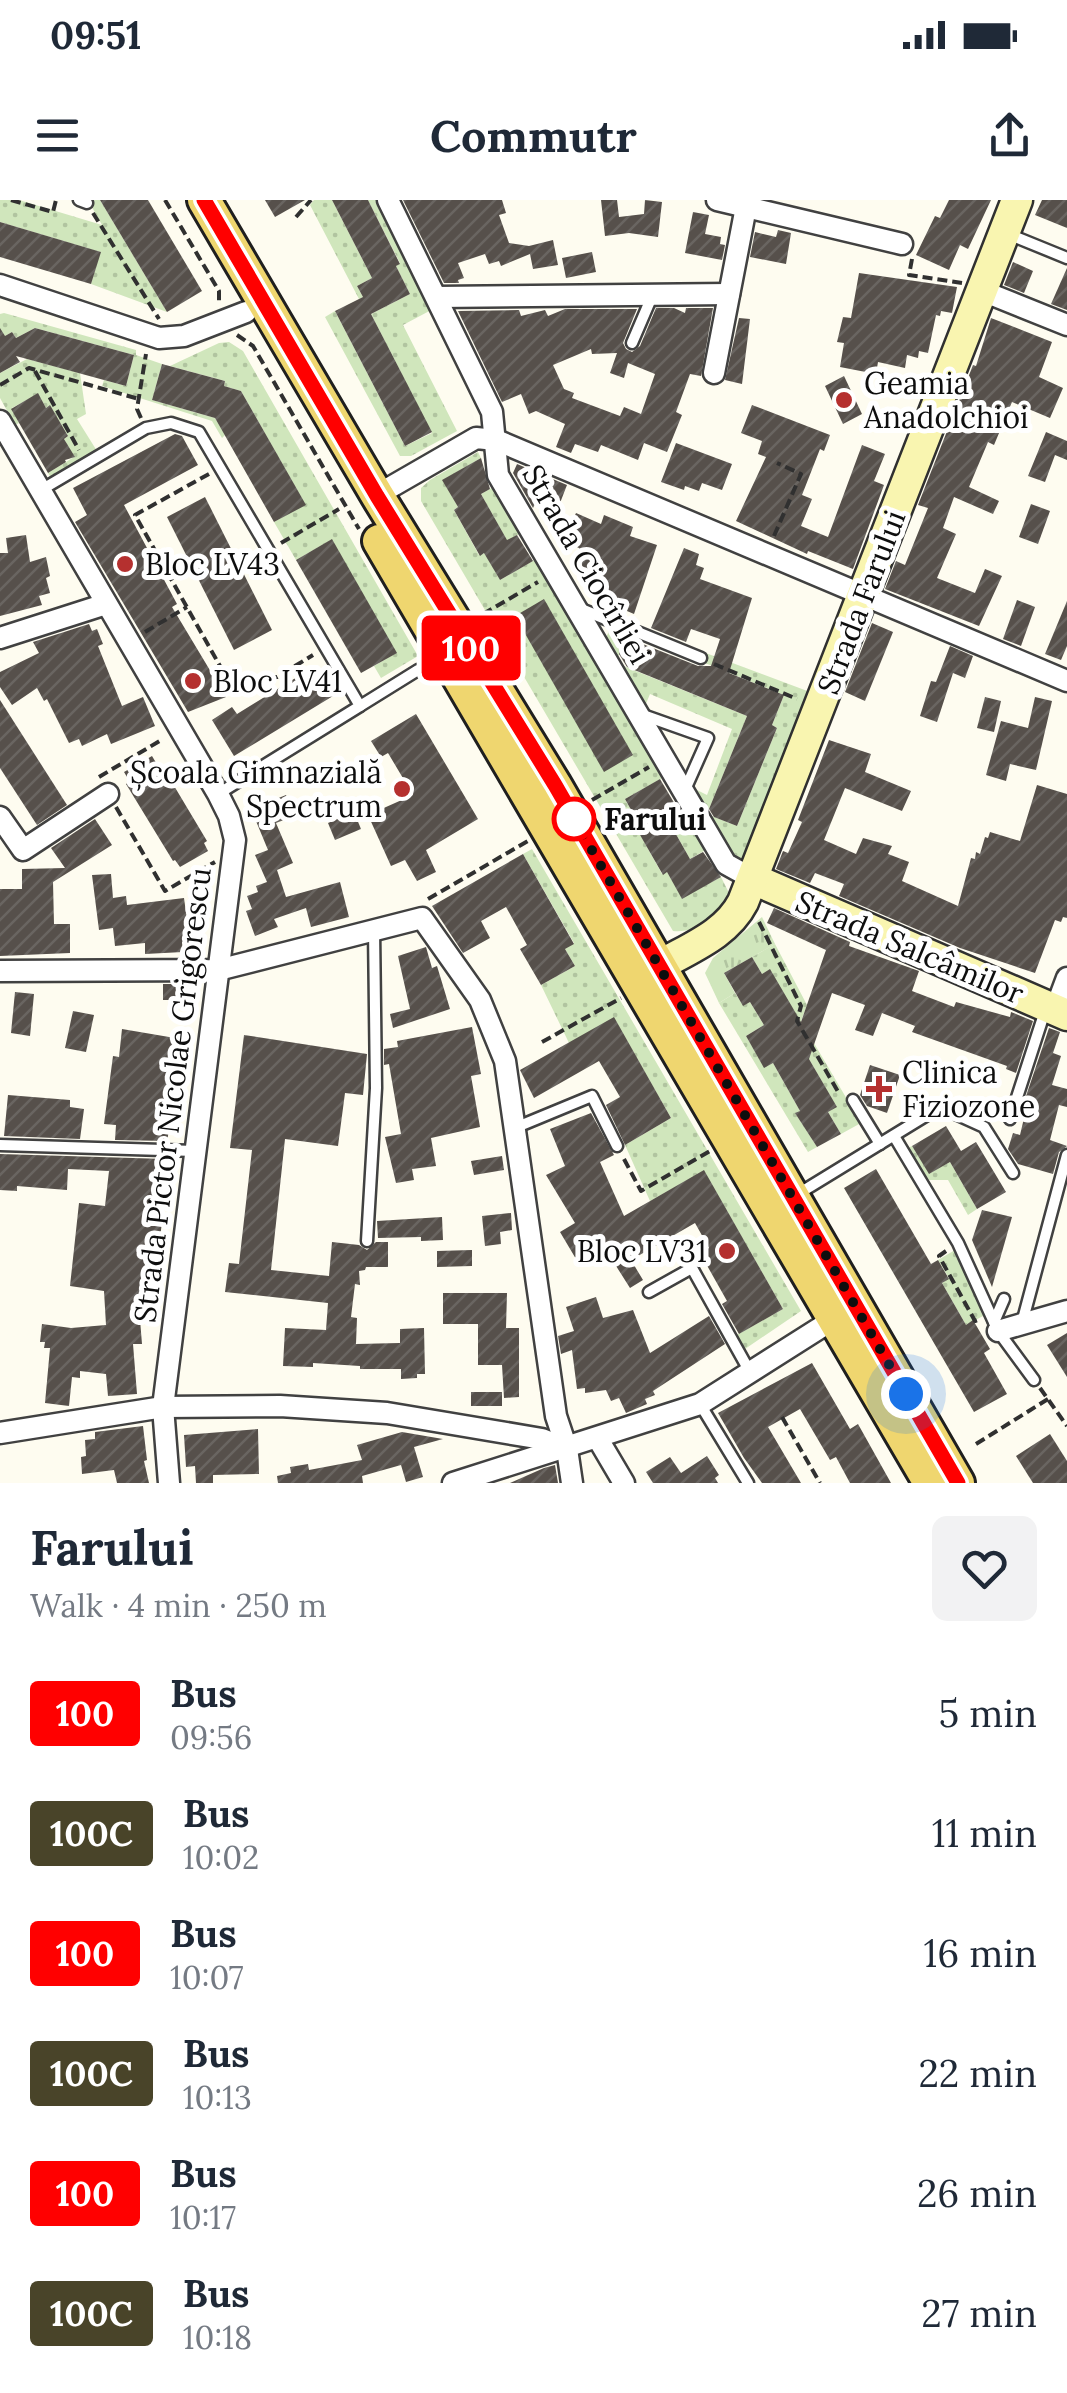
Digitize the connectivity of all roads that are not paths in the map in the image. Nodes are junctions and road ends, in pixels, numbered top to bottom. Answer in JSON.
{"nodes":[{"id":1,"x":180,"y":200,"type":"edge"},
{"id":2,"x":204,"y":200,"type":"edge"},
{"id":3,"x":388,"y":200,"type":"edge"},
{"id":4,"x":718,"y":200,"type":"edge"},
{"id":5,"x":1017,"y":200,"type":"edge"},
{"id":6,"x":747,"y":203,"type":"edge"},
{"id":7,"x":1003,"y":232,"type":"junction"},
{"id":8,"x":908,"y":246,"type":"road end"},
{"id":9,"x":1067,"y":258,"type":"edge"},
{"id":10,"x":0,"y":286,"type":"edge"},
{"id":11,"x":980,"y":290,"type":"junction"},
{"id":12,"x":653,"y":294,"type":"junction"},
{"id":13,"x":729,"y":294,"type":"junction"},
{"id":14,"x":437,"y":297,"type":"junction"},
{"id":15,"x":232,"y":308,"type":"junction"},
{"id":16,"x":1067,"y":325,"type":"edge"},
{"id":17,"x":632,"y":343,"type":"dead end"},
{"id":18,"x":714,"y":373,"type":"dead end"},
{"id":19,"x":2,"y":429,"type":"edge"},
{"id":20,"x":486,"y":439,"type":"junction"},
{"id":21,"x":40,"y":490,"type":"junction"},
{"id":22,"x":377,"y":496,"type":"junction"},
{"id":23,"x":865,"y":595,"type":"junction"},
{"id":24,"x":106,"y":604,"type":"junction"},
{"id":25,"x":576,"y":607,"type":"junction"},
{"id":26,"x":0,"y":638,"type":"edge"},
{"id":27,"x":700,"y":658,"type":"road end"},
{"id":28,"x":418,"y":670,"type":"dead end"},
{"id":29,"x":1067,"y":681,"type":"edge"},
{"id":30,"x":360,"y":706,"type":"junction"},
{"id":31,"x":637,"y":712,"type":"junction"},
{"id":32,"x":684,"y":793,"type":"junction"},
{"id":33,"x":108,"y":794,"type":"road end"},
{"id":34,"x":218,"y":794,"type":"junction"},
{"id":35,"x":0,"y":817,"type":"edge"},
{"id":36,"x":753,"y":880,"type":"junction"},
{"id":37,"x":374,"y":930,"type":"junction"},
{"id":38,"x":658,"y":966,"type":"junction"},
{"id":39,"x":218,"y":970,"type":"junction"},
{"id":40,"x":0,"y":971,"type":"edge"},
{"id":41,"x":1067,"y":978,"type":"edge"},
{"id":42,"x":1056,"y":1011,"type":"edge"},
{"id":43,"x":848,"y":1099,"type":"road end"},
{"id":44,"x":1010,"y":1119,"type":"dead end"},
{"id":45,"x":517,"y":1127,"type":"junction"},
{"id":46,"x":894,"y":1136,"type":"junction"},
{"id":47,"x":880,"y":1144,"type":"junction"},
{"id":48,"x":0,"y":1145,"type":"edge"},
{"id":49,"x":618,"y":1146,"type":"road end"},
{"id":50,"x":195,"y":1151,"type":"junction"},
{"id":51,"x":1067,"y":1155,"type":"edge"},
{"id":52,"x":1013,"y":1173,"type":"dead end"},
{"id":53,"x":791,"y":1198,"type":"junction"},
{"id":54,"x":368,"y":1241,"type":"dead end"},
{"id":55,"x":649,"y":1292,"type":"dead end"},
{"id":56,"x":1004,"y":1299,"type":"dead end"},
{"id":57,"x":1067,"y":1311,"type":"edge"},
{"id":58,"x":834,"y":1319,"type":"junction"},
{"id":59,"x":995,"y":1324,"type":"junction"},
{"id":60,"x":1022,"y":1324,"type":"junction"},
{"id":61,"x":750,"y":1372,"type":"junction"},
{"id":62,"x":1034,"y":1380,"type":"road end"},
{"id":63,"x":700,"y":1404,"type":"junction"},
{"id":64,"x":163,"y":1407,"type":"junction"},
{"id":65,"x":0,"y":1434,"type":"edge"},
{"id":66,"x":598,"y":1439,"type":"junction"},
{"id":67,"x":567,"y":1449,"type":"junction"},
{"id":68,"x":169,"y":1483,"type":"edge"},
{"id":69,"x":452,"y":1483,"type":"edge"},
{"id":70,"x":572,"y":1483,"type":"edge"},
{"id":71,"x":624,"y":1483,"type":"edge"},
{"id":72,"x":748,"y":1483,"type":"edge"},
{"id":73,"x":930,"y":1483,"type":"edge"},
{"id":74,"x":958,"y":1483,"type":"edge"}],
"edges":[{"from":1,"to":15,"type":"main road"},
{"from":2,"to":22,"type":"main road"},
{"from":3,"to":14,"type":"street","name":"Strada Ciocîrliei"},
{"from":4,"to":6,"type":"street"},
{"from":5,"to":7,"type":"street","name":"Strada Farului"},
{"from":6,"to":8,"type":"street"},
{"from":6,"to":13,"type":"street"},
{"from":7,"to":9,"type":"lane"},
{"from":7,"to":11,"type":"street","name":"Strada Farului"},
{"from":10,"to":15,"type":"street"},
{"from":11,"to":16,"type":"street"},
{"from":11,"to":23,"type":"street","name":"Strada Farului"},
{"from":12,"to":13,"type":"street"},
{"from":12,"to":14,"type":"street"},
{"from":12,"to":17,"type":"lane"},
{"from":13,"to":18,"type":"street"},
{"from":14,"to":20,"type":"street","name":"Strada Ciocîrliei"},
{"from":15,"to":58,"type":"main road"},
{"from":19,"to":21,"type":"street","name":"Strada Pictor Nicolae Grigorescu"},
{"from":20,"to":22,"type":"street"},
{"from":20,"to":23,"type":"street"},
{"from":20,"to":25,"type":"street","name":"Strada Ciocîrliei"},
{"from":21,"to":24,"type":"street","name":"Strada Pictor Nicolae Grigorescu"},
{"from":21,"to":30,"type":"lane"},
{"from":22,"to":38,"type":"main road"},
{"from":23,"to":29,"type":"street"},
{"from":23,"to":36,"type":"street","name":"Strada Farului"},
{"from":24,"to":26,"type":"street"},
{"from":24,"to":34,"type":"street","name":"Strada Pictor Nicolae Grigorescu"},
{"from":25,"to":27,"type":"lane"},
{"from":25,"to":31,"type":"street","name":"Strada Ciocîrliei"},
{"from":28,"to":30,"type":"lane"},
{"from":30,"to":34,"type":"lane"},
{"from":31,"to":32,"type":"street","name":"Strada Ciocîrliei"},
{"from":31,"to":32,"type":"lane"},
{"from":32,"to":36,"type":"street","name":"Strada Ciocîrliei"},
{"from":33,"to":35,"type":"street"},
{"from":34,"to":39,"type":"street","name":"Strada Pictor Nicolae Grigorescu"},
{"from":36,"to":38,"type":"street","name":"Strada Farului"},
{"from":36,"to":42,"type":"street","name":"Strada Salcâmilor"},
{"from":37,"to":39,"type":"street"},
{"from":37,"to":45,"type":"street"},
{"from":37,"to":54,"type":"lane"},
{"from":38,"to":53,"type":"main road"},
{"from":39,"to":40,"type":"street"},
{"from":39,"to":50,"type":"street","name":"Strada Pictor Nicolae Grigorescu"},
{"from":41,"to":42,"type":"street"},
{"from":42,"to":44,"type":"lane"},
{"from":43,"to":47,"type":"lane"},
{"from":45,"to":49,"type":"lane"},
{"from":45,"to":67,"type":"street"},
{"from":46,"to":47,"type":"lane"},
{"from":46,"to":52,"type":"lane"},
{"from":46,"to":59,"type":"lane"},
{"from":47,"to":53,"type":"lane"},
{"from":48,"to":50,"type":"lane"},
{"from":50,"to":64,"type":"street","name":"Strada Pictor Nicolae Grigorescu"},
{"from":51,"to":60,"type":"lane"},
{"from":53,"to":74,"type":"main road"},
{"from":55,"to":61,"type":"lane"},
{"from":56,"to":59,"type":"lane"},
{"from":57,"to":60,"type":"street"},
{"from":58,"to":61,"type":"street"},
{"from":58,"to":73,"type":"main road"},
{"from":59,"to":60,"type":"street"},
{"from":59,"to":62,"type":"lane"},
{"from":61,"to":63,"type":"street"},
{"from":63,"to":66,"type":"street"},
{"from":63,"to":72,"type":"lane"},
{"from":64,"to":65,"type":"street"},
{"from":64,"to":67,"type":"street"},
{"from":64,"to":68,"type":"street","name":"Strada Pictor Nicolae Grigorescu"},
{"from":66,"to":67,"type":"street"},
{"from":66,"to":71,"type":"street"},
{"from":67,"to":69,"type":"street"},
{"from":67,"to":70,"type":"street"}]}
